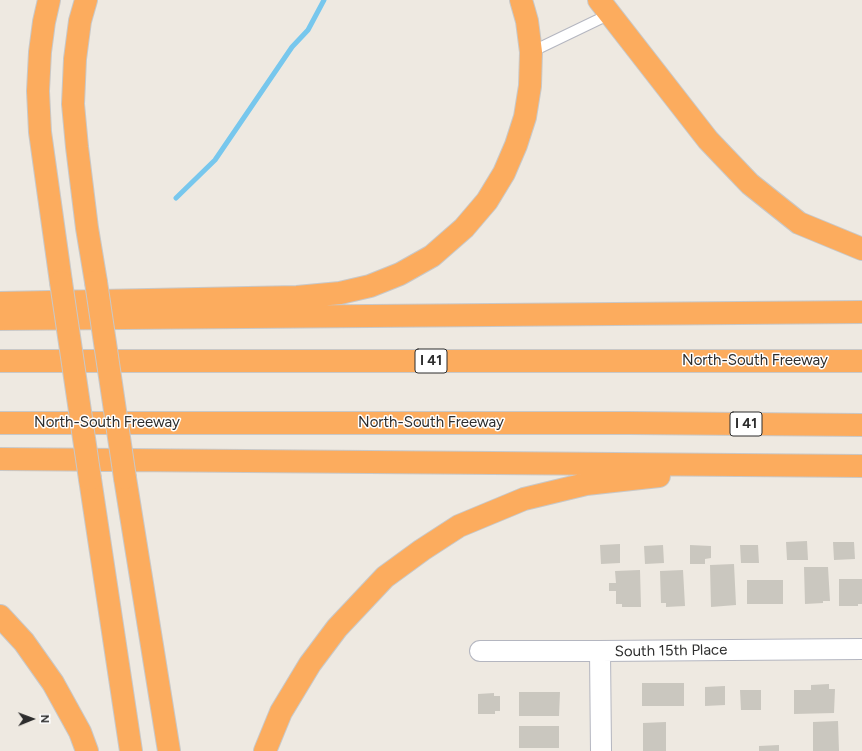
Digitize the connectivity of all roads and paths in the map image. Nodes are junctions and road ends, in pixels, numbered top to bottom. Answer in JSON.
{"nodes":[{"id":1,"x":49,"y":0,"type":"edge"},
{"id":2,"x":86,"y":0,"type":"edge"},
{"id":3,"x":521,"y":0,"type":"edge"},
{"id":4,"x":605,"y":7,"type":"edge"},
{"id":5,"x":531,"y":52,"type":"junction"},
{"id":6,"x":862,"y":249,"type":"edge"},
{"id":7,"x":0,"y":303,"type":"edge"},
{"id":8,"x":862,"y":312,"type":"edge"},
{"id":9,"x":0,"y":319,"type":"edge"},
{"id":10,"x":0,"y":361,"type":"edge"},
{"id":11,"x":862,"y":361,"type":"edge"},
{"id":12,"x":0,"y":423,"type":"edge"},
{"id":13,"x":862,"y":425,"type":"edge"},
{"id":14,"x":0,"y":459,"type":"edge"},
{"id":15,"x":862,"y":466,"type":"edge"},
{"id":16,"x":862,"y":469,"type":"edge"},
{"id":17,"x":0,"y":616,"type":"edge"},
{"id":18,"x":862,"y":648,"type":"edge"},
{"id":19,"x":480,"y":651,"type":"dead end"},
{"id":20,"x":600,"y":651,"type":"junction"},
{"id":21,"x":87,"y":751,"type":"edge"},
{"id":22,"x":131,"y":751,"type":"edge"},
{"id":23,"x":169,"y":751,"type":"edge"},
{"id":24,"x":265,"y":751,"type":"edge"},
{"id":25,"x":600,"y":751,"type":"edge"}],
"edges":[{"from":1,"to":22,"type":"highway","bridge":true},
{"from":2,"to":23,"type":"highway","bridge":true},
{"from":3,"to":5,"type":"highway"},
{"from":4,"to":5,"type":"lane"},
{"from":4,"to":6,"type":"highway"},
{"from":5,"to":7,"type":"highway"},
{"from":8,"to":9,"type":"highway"},
{"from":10,"to":11,"type":"highway","name":"North-South Freeway","number":"I 41"},
{"from":12,"to":13,"type":"highway","name":"North-South Freeway","number":"I 41"},
{"from":14,"to":15,"type":"highway"},
{"from":16,"to":24,"type":"highway"},
{"from":17,"to":21,"type":"highway"},
{"from":18,"to":20,"type":"street","name":"South 15th Place"},
{"from":19,"to":20,"type":"street","name":"South 15th Place"},
{"from":20,"to":25,"type":"street"}]}
